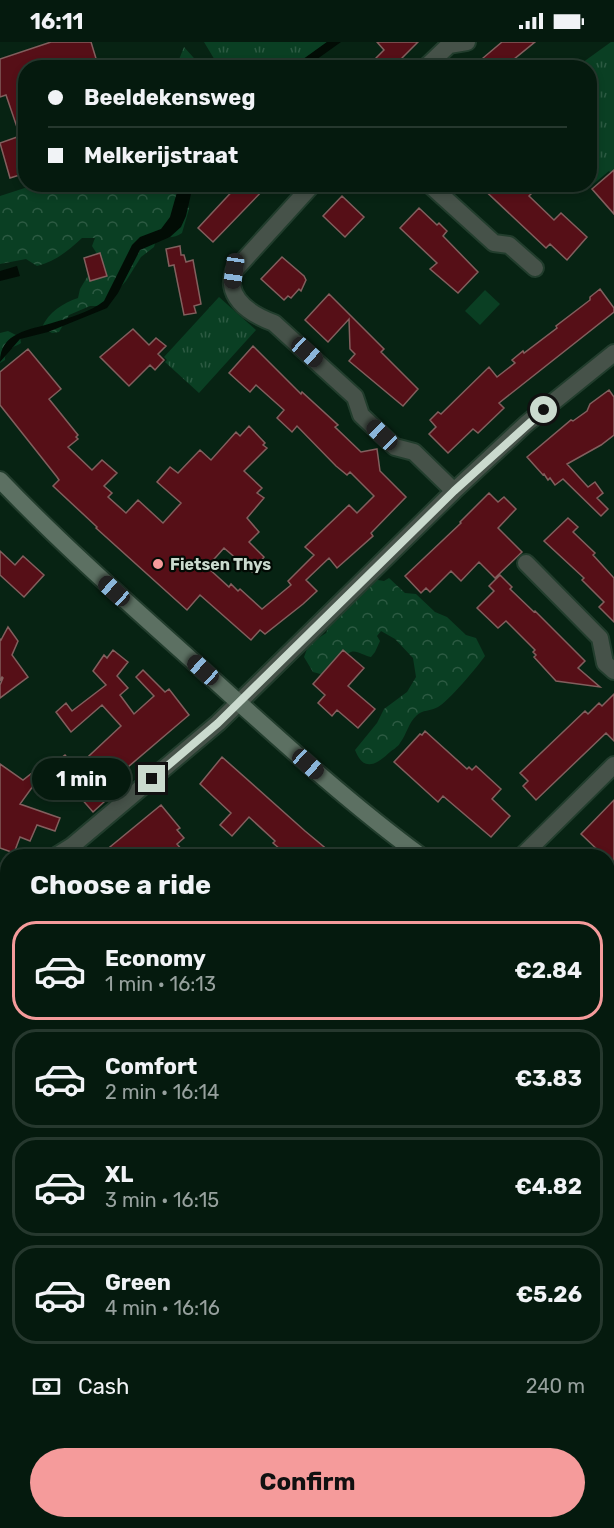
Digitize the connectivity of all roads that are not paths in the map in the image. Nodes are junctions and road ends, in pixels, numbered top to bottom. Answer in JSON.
{"nodes":[{"id":1,"x":466,"y":42,"type":"edge"},
{"id":2,"x":433,"y":60,"type":"edge"},
{"id":3,"x":306,"y":192,"type":"edge"},
{"id":4,"x":438,"y":192,"type":"edge"},
{"id":5,"x":535,"y":268,"type":"dead end"},
{"id":6,"x":614,"y":353,"type":"edge"},
{"id":7,"x":0,"y":480,"type":"edge"},
{"id":8,"x":454,"y":491,"type":"junction"},
{"id":9,"x":526,"y":563,"type":"dead end"},
{"id":10,"x":614,"y":671,"type":"edge"},
{"id":11,"x":238,"y":702,"type":"junction"},
{"id":12,"x":614,"y":765,"type":"edge"},
{"id":13,"x":67,"y":849,"type":"edge"},
{"id":14,"x":412,"y":849,"type":"edge"},
{"id":15,"x":529,"y":849,"type":"edge"}],
"edges":[{"from":1,"to":2,"type":"street"},
{"from":3,"to":8,"type":"street"},
{"from":4,"to":5,"type":"street"},
{"from":6,"to":8,"type":"street"},
{"from":7,"to":11,"type":"main road"},
{"from":8,"to":11,"type":"street"},
{"from":9,"to":10,"type":"street"},
{"from":11,"to":13,"type":"street"},
{"from":11,"to":14,"type":"main road"},
{"from":12,"to":15,"type":"street"}]}
